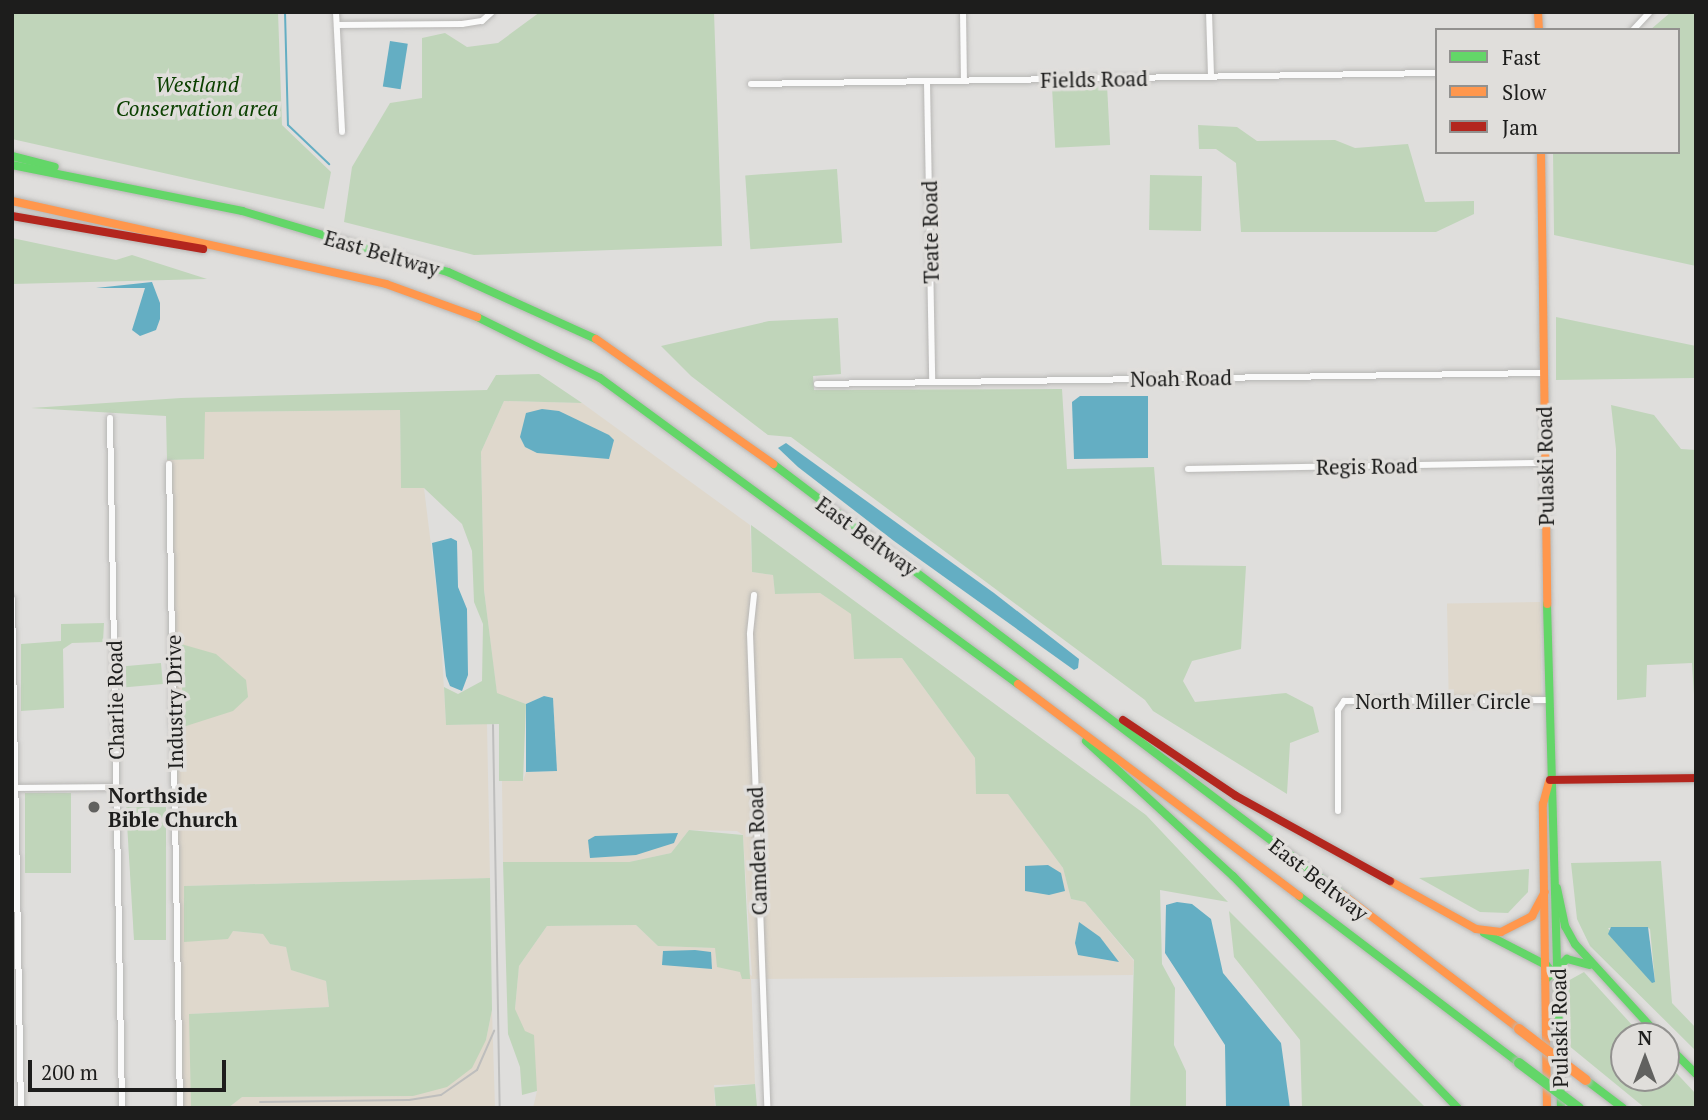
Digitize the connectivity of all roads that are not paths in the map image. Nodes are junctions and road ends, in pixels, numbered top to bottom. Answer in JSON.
{"nodes":[{"id":1,"x":336,"y":12,"type":"edge"},
{"id":2,"x":492,"y":12,"type":"edge"},
{"id":3,"x":963,"y":12,"type":"edge"},
{"id":4,"x":1209,"y":12,"type":"edge"},
{"id":5,"x":1650,"y":12,"type":"edge"},
{"id":6,"x":337,"y":25,"type":"junction"},
{"id":7,"x":1635,"y":28,"type":"edge"},
{"id":8,"x":1435,"y":73,"type":"edge"},
{"id":9,"x":1211,"y":77,"type":"junction"},
{"id":10,"x":964,"y":81,"type":"junction"},
{"id":11,"x":927,"y":82,"type":"junction"},
{"id":12,"x":751,"y":84,"type":"dead end"},
{"id":13,"x":342,"y":132,"type":"dead end"},
{"id":14,"x":1541,"y":154,"type":"edge"},
{"id":15,"x":12,"y":156,"type":"edge"},
{"id":16,"x":12,"y":165,"type":"edge"},
{"id":17,"x":12,"y":201,"type":"edge"},
{"id":18,"x":242,"y":211,"type":"junction"},
{"id":19,"x":12,"y":216,"type":"edge"},
{"id":20,"x":273,"y":257,"type":"junction"},
{"id":21,"x":1544,"y":373,"type":"junction"},
{"id":22,"x":932,"y":382,"type":"junction"},
{"id":23,"x":817,"y":384,"type":"dead end"},
{"id":24,"x":110,"y":418,"type":"dead end"},
{"id":25,"x":1545,"y":463,"type":"junction"},
{"id":26,"x":169,"y":464,"type":"dead end"},
{"id":27,"x":1188,"y":469,"type":"dead end"},
{"id":28,"x":754,"y":595,"type":"dead end"},
{"id":29,"x":12,"y":599,"type":"edge"},
{"id":30,"x":1000,"y":633,"type":"junction"},
{"id":31,"x":1040,"y":699,"type":"junction"},
{"id":32,"x":1548,"y":700,"type":"junction"},
{"id":33,"x":1696,"y":778,"type":"edge"},
{"id":34,"x":1549,"y":780,"type":"junction"},
{"id":35,"x":116,"y":787,"type":"junction"},
{"id":36,"x":16,"y":788,"type":"junction"},
{"id":37,"x":1338,"y":811,"type":"dead end"},
{"id":38,"x":1557,"y":887,"type":"junction"},
{"id":39,"x":1545,"y":892,"type":"junction"},
{"id":40,"x":1476,"y":929,"type":"junction"},
{"id":41,"x":1592,"y":967,"type":"junction"},
{"id":42,"x":1552,"y":972,"type":"junction"},
{"id":43,"x":1645,"y":1022,"type":"edge"},
{"id":44,"x":1680,"y":1058,"type":"edge"},
{"id":45,"x":1696,"y":1074,"type":"edge"},
{"id":46,"x":21,"y":1108,"type":"edge"},
{"id":47,"x":122,"y":1108,"type":"edge"},
{"id":48,"x":180,"y":1108,"type":"edge"},
{"id":49,"x":767,"y":1108,"type":"edge"},
{"id":50,"x":1458,"y":1108,"type":"edge"},
{"id":51,"x":1547,"y":1108,"type":"edge"},
{"id":52,"x":1561,"y":1108,"type":"edge"},
{"id":53,"x":1579,"y":1108,"type":"edge"},
{"id":54,"x":1623,"y":1108,"type":"edge"}],
"edges":[{"from":1,"to":6,"type":"street"},
{"from":2,"to":6,"type":"street"},
{"from":3,"to":10,"type":"street"},
{"from":4,"to":9,"type":"street"},
{"from":5,"to":7,"type":"street"},
{"from":6,"to":13,"type":"street"},
{"from":8,"to":9,"type":"street","name":"Fields Road"},
{"from":9,"to":10,"type":"street","name":"Fields Road"},
{"from":10,"to":11,"type":"street","name":"Fields Road"},
{"from":11,"to":12,"type":"street","name":"Fields Road"},
{"from":11,"to":22,"type":"street","name":"Teate Road"},
{"from":14,"to":21,"type":"main road","name":"Pulaski Road"},
{"from":15,"to":18,"type":"main road"},
{"from":16,"to":18,"type":"main road","name":"East Beltway"},
{"from":17,"to":20,"type":"main road","name":"East Beltway"},
{"from":18,"to":30,"type":"main road","name":"East Beltway"},
{"from":19,"to":20,"type":"main road"},
{"from":20,"to":31,"type":"main road","name":"East Beltway"},
{"from":21,"to":22,"type":"street","name":"Noah Road"},
{"from":21,"to":25,"type":"main road","name":"Pulaski Road"},
{"from":22,"to":23,"type":"street","name":"Noah Road"},
{"from":24,"to":35,"type":"street","name":"Charlie Road"},
{"from":25,"to":27,"type":"street","name":"Regis Road"},
{"from":25,"to":32,"type":"main road","name":"Pulaski Road"},
{"from":26,"to":48,"type":"street","name":"Industry Drive"},
{"from":28,"to":49,"type":"street","name":"Camden Road"},
{"from":29,"to":36,"type":"street"},
{"from":30,"to":40,"type":"main road"},
{"from":30,"to":54,"type":"main road","name":"East Beltway","bridge":true},
{"from":31,"to":50,"type":"main road"},
{"from":31,"to":53,"type":"main road","name":"East Beltway","bridge":true},
{"from":32,"to":34,"type":"main road","name":"Pulaski Road"},
{"from":32,"to":37,"type":"street","name":"North Miller Circle"},
{"from":33,"to":34,"type":"main road"},
{"from":34,"to":38,"type":"main road","name":"Pulaski Road"},
{"from":34,"to":39,"type":"main road","name":"Pulaski Road"},
{"from":35,"to":36,"type":"street"},
{"from":35,"to":47,"type":"street","name":"Charlie Road"},
{"from":36,"to":46,"type":"street"},
{"from":38,"to":41,"type":"main road"},
{"from":38,"to":42,"type":"main road","name":"Pulaski Road"},
{"from":39,"to":40,"type":"main road"},
{"from":39,"to":42,"type":"main road","name":"Pulaski Road"},
{"from":40,"to":42,"type":"main road"},
{"from":41,"to":42,"type":"main road"},
{"from":41,"to":43,"type":"main road"},
{"from":42,"to":51,"type":"main road","name":"Pulaski Road"},
{"from":42,"to":52,"type":"main road","name":"Pulaski Road"},
{"from":44,"to":45,"type":"main road"}]}
